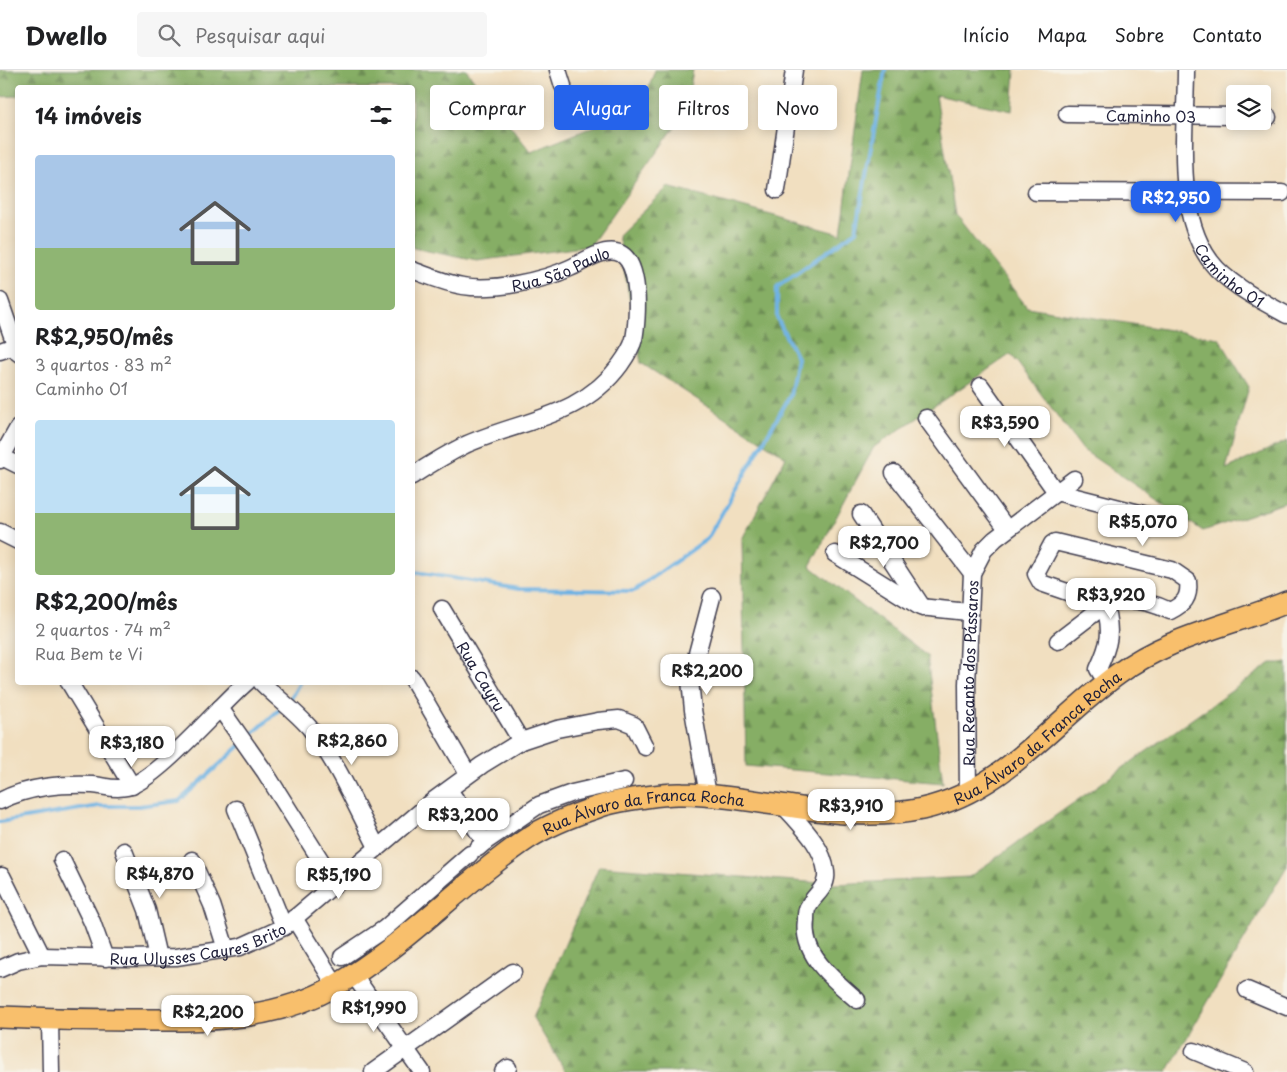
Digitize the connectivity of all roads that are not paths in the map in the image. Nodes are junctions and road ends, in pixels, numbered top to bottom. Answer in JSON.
{"nodes":[{"id":1,"x":558,"y":70,"type":"edge"},
{"id":2,"x":794,"y":70,"type":"edge"},
{"id":3,"x":1186,"y":70,"type":"edge"},
{"id":4,"x":563,"y":85,"type":"edge"},
{"id":5,"x":1067,"y":114,"type":"dead end"},
{"id":6,"x":1186,"y":115,"type":"junction"},
{"id":7,"x":1226,"y":116,"type":"edge"},
{"id":8,"x":777,"y":190,"type":"dead end"},
{"id":9,"x":1036,"y":192,"type":"dead end"},
{"id":10,"x":1187,"y":192,"type":"junction"},
{"id":11,"x":1282,"y":193,"type":"dead end"},
{"id":12,"x":415,"y":271,"type":"edge"},
{"id":13,"x":0,"y":300,"type":"edge"},
{"id":14,"x":1287,"y":315,"type":"edge"},
{"id":15,"x":11,"y":350,"type":"edge"},
{"id":16,"x":980,"y":386,"type":"dead end"},
{"id":17,"x":926,"y":418,"type":"dead end"},
{"id":18,"x":15,"y":433,"type":"edge"},
{"id":19,"x":1,"y":458,"type":"edge"},
{"id":20,"x":15,"y":464,"type":"edge"},
{"id":21,"x":894,"y":473,"type":"dead end"},
{"id":22,"x":415,"y":474,"type":"edge"},
{"id":23,"x":1074,"y":479,"type":"dead end"},
{"id":24,"x":1056,"y":492,"type":"junction"},
{"id":25,"x":861,"y":514,"type":"dead end"},
{"id":26,"x":1171,"y":521,"type":"dead end"},
{"id":27,"x":1006,"y":529,"type":"junction"},
{"id":28,"x":0,"y":532,"type":"edge"},
{"id":29,"x":15,"y":540,"type":"edge"},
{"id":30,"x":835,"y":554,"type":"dead end"},
{"id":31,"x":972,"y":573,"type":"junction"},
{"id":32,"x":712,"y":597,"type":"dead end"},
{"id":33,"x":1286,"y":603,"type":"edge"},
{"id":34,"x":1105,"y":605,"type":"junction"},
{"id":35,"x":924,"y":608,"type":"junction"},
{"id":36,"x":442,"y":609,"type":"dead end"},
{"id":37,"x":968,"y":612,"type":"junction"},
{"id":38,"x":1058,"y":642,"type":"dead end"},
{"id":39,"x":415,"y":683,"type":"edge"},
{"id":40,"x":1107,"y":683,"type":"junction"},
{"id":41,"x":71,"y":685,"type":"edge"},
{"id":42,"x":244,"y":685,"type":"edge"},
{"id":43,"x":265,"y":685,"type":"edge"},
{"id":44,"x":220,"y":708,"type":"junction"},
{"id":45,"x":521,"y":742,"type":"junction"},
{"id":46,"x":645,"y":747,"type":"dead end"},
{"id":47,"x":468,"y":774,"type":"junction"},
{"id":48,"x":624,"y":781,"type":"dead end"},
{"id":49,"x":132,"y":786,"type":"junction"},
{"id":50,"x":449,"y":790,"type":"junction"},
{"id":51,"x":968,"y":794,"type":"junction"},
{"id":52,"x":708,"y":795,"type":"junction"},
{"id":53,"x":0,"y":801,"type":"edge"},
{"id":54,"x":783,"y":805,"type":"junction"},
{"id":55,"x":236,"y":809,"type":"dead end"},
{"id":56,"x":491,"y":838,"type":"junction"},
{"id":57,"x":377,"y":847,"type":"junction"},
{"id":58,"x":124,"y":851,"type":"dead end"},
{"id":59,"x":468,"y":856,"type":"junction"},
{"id":60,"x":62,"y":860,"type":"dead end"},
{"id":61,"x":192,"y":860,"type":"dead end"},
{"id":62,"x":485,"y":873,"type":"junction"},
{"id":63,"x":2,"y":876,"type":"dead end"},
{"id":64,"x":334,"y":883,"type":"junction"},
{"id":65,"x":289,"y":922,"type":"junction"},
{"id":66,"x":226,"y":949,"type":"junction"},
{"id":67,"x":42,"y":956,"type":"junction"},
{"id":68,"x":158,"y":957,"type":"junction"},
{"id":69,"x":106,"y":958,"type":"junction"},
{"id":70,"x":1,"y":966,"type":"edge"},
{"id":71,"x":513,"y":972,"type":"dead end"},
{"id":72,"x":344,"y":973,"type":"junction"},
{"id":73,"x":1247,"y":990,"type":"dead end"},
{"id":74,"x":857,"y":1000,"type":"dead end"},
{"id":75,"x":1287,"y":1007,"type":"edge"},
{"id":76,"x":0,"y":1017,"type":"edge"},
{"id":77,"x":50,"y":1020,"type":"junction"},
{"id":78,"x":405,"y":1049,"type":"junction"},
{"id":79,"x":1194,"y":1051,"type":"dead end"},
{"id":80,"x":51,"y":1072,"type":"edge"},
{"id":81,"x":373,"y":1072,"type":"edge"},
{"id":82,"x":422,"y":1072,"type":"edge"},
{"id":83,"x":1244,"y":1072,"type":"edge"}],
"edges":[{"from":1,"to":4,"type":"street"},
{"from":2,"to":8,"type":"street"},
{"from":3,"to":6,"type":"street","name":"Caminho 01"},
{"from":5,"to":6,"type":"street","name":"Caminho 03"},
{"from":6,"to":7,"type":"street","name":"Caminho 03"},
{"from":6,"to":10,"type":"street","name":"Caminho 01"},
{"from":9,"to":10,"type":"street"},
{"from":10,"to":11,"type":"street"},
{"from":10,"to":14,"type":"street","name":"Caminho 01"},
{"from":12,"to":22,"type":"street","name":"Rua São Paulo"},
{"from":13,"to":15,"type":"street"},
{"from":16,"to":24,"type":"street"},
{"from":17,"to":27,"type":"street"},
{"from":18,"to":19,"type":"street"},
{"from":19,"to":20,"type":"street"},
{"from":21,"to":31,"type":"street"},
{"from":23,"to":24,"type":"street","name":"Rua Recanto dos Pássaros"},
{"from":24,"to":26,"type":"street"},
{"from":24,"to":27,"type":"street","name":"Rua Recanto dos Pássaros"},
{"from":25,"to":35,"type":"street"},
{"from":27,"to":31,"type":"street","name":"Rua Recanto dos Pássaros"},
{"from":28,"to":29,"type":"street"},
{"from":30,"to":35,"type":"street"},
{"from":31,"to":37,"type":"street","name":"Rua Recanto dos Pássaros"},
{"from":32,"to":52,"type":"street"},
{"from":33,"to":40,"type":"main road","name":"Rua Álvaro da Franca Rocha"},
{"from":34,"to":34,"type":"street"},
{"from":34,"to":38,"type":"street"},
{"from":34,"to":40,"type":"street"},
{"from":35,"to":37,"type":"street"},
{"from":36,"to":45,"type":"street","name":"Rua Cayru"},
{"from":37,"to":51,"type":"street","name":"Rua Recanto dos Pássaros"},
{"from":39,"to":47,"type":"street"},
{"from":40,"to":51,"type":"main road","name":"Rua Álvaro da Franca Rocha"},
{"from":41,"to":49,"type":"street"},
{"from":42,"to":44,"type":"street"},
{"from":43,"to":57,"type":"street"},
{"from":44,"to":49,"type":"street"},
{"from":44,"to":64,"type":"street"},
{"from":45,"to":46,"type":"street","name":"Rua Ulysses Cayres Brito"},
{"from":45,"to":47,"type":"street","name":"Rua Ulysses Cayres Brito"},
{"from":47,"to":50,"type":"street","name":"Rua Ulysses Cayres Brito"},
{"from":48,"to":56,"type":"street"},
{"from":49,"to":53,"type":"street"},
{"from":50,"to":56,"type":"street"},
{"from":50,"to":57,"type":"street","name":"Rua Ulysses Cayres Brito"},
{"from":51,"to":54,"type":"main road","name":"Rua Álvaro da Franca Rocha"},
{"from":52,"to":54,"type":"main road","name":"Rua Álvaro da Franca Rocha"},
{"from":52,"to":62,"type":"main road","name":"Rua Álvaro da Franca Rocha"},
{"from":54,"to":74,"type":"street"},
{"from":55,"to":65,"type":"street"},
{"from":56,"to":59,"type":"street"},
{"from":57,"to":64,"type":"street","name":"Rua Ulysses Cayres Brito"},
{"from":58,"to":68,"type":"street"},
{"from":59,"to":62,"type":"street"},
{"from":59,"to":72,"type":"street"},
{"from":60,"to":69,"type":"street"},
{"from":61,"to":66,"type":"street"},
{"from":62,"to":72,"type":"main road","name":"Rua Álvaro da Franca Rocha"},
{"from":63,"to":67,"type":"street"},
{"from":64,"to":65,"type":"street","name":"Rua Ulysses Cayres Brito"},
{"from":65,"to":66,"type":"street","name":"Rua Ulysses Cayres Brito"},
{"from":65,"to":72,"type":"street"},
{"from":66,"to":68,"type":"street","name":"Rua Ulysses Cayres Brito"},
{"from":67,"to":69,"type":"street","name":"Rua Ulysses Cayres Brito"},
{"from":67,"to":70,"type":"street","name":"Rua Ulysses Cayres Brito"},
{"from":68,"to":69,"type":"street","name":"Rua Ulysses Cayres Brito"},
{"from":71,"to":78,"type":"street"},
{"from":72,"to":77,"type":"main road","name":"Rua Álvaro da Franca Rocha"},
{"from":72,"to":78,"type":"street"},
{"from":73,"to":75,"type":"street"},
{"from":76,"to":77,"type":"main road","name":"Rua Álvaro da Franca Rocha"},
{"from":77,"to":80,"type":"street"},
{"from":78,"to":81,"type":"street"},
{"from":78,"to":82,"type":"street"},
{"from":79,"to":83,"type":"street"}]}
